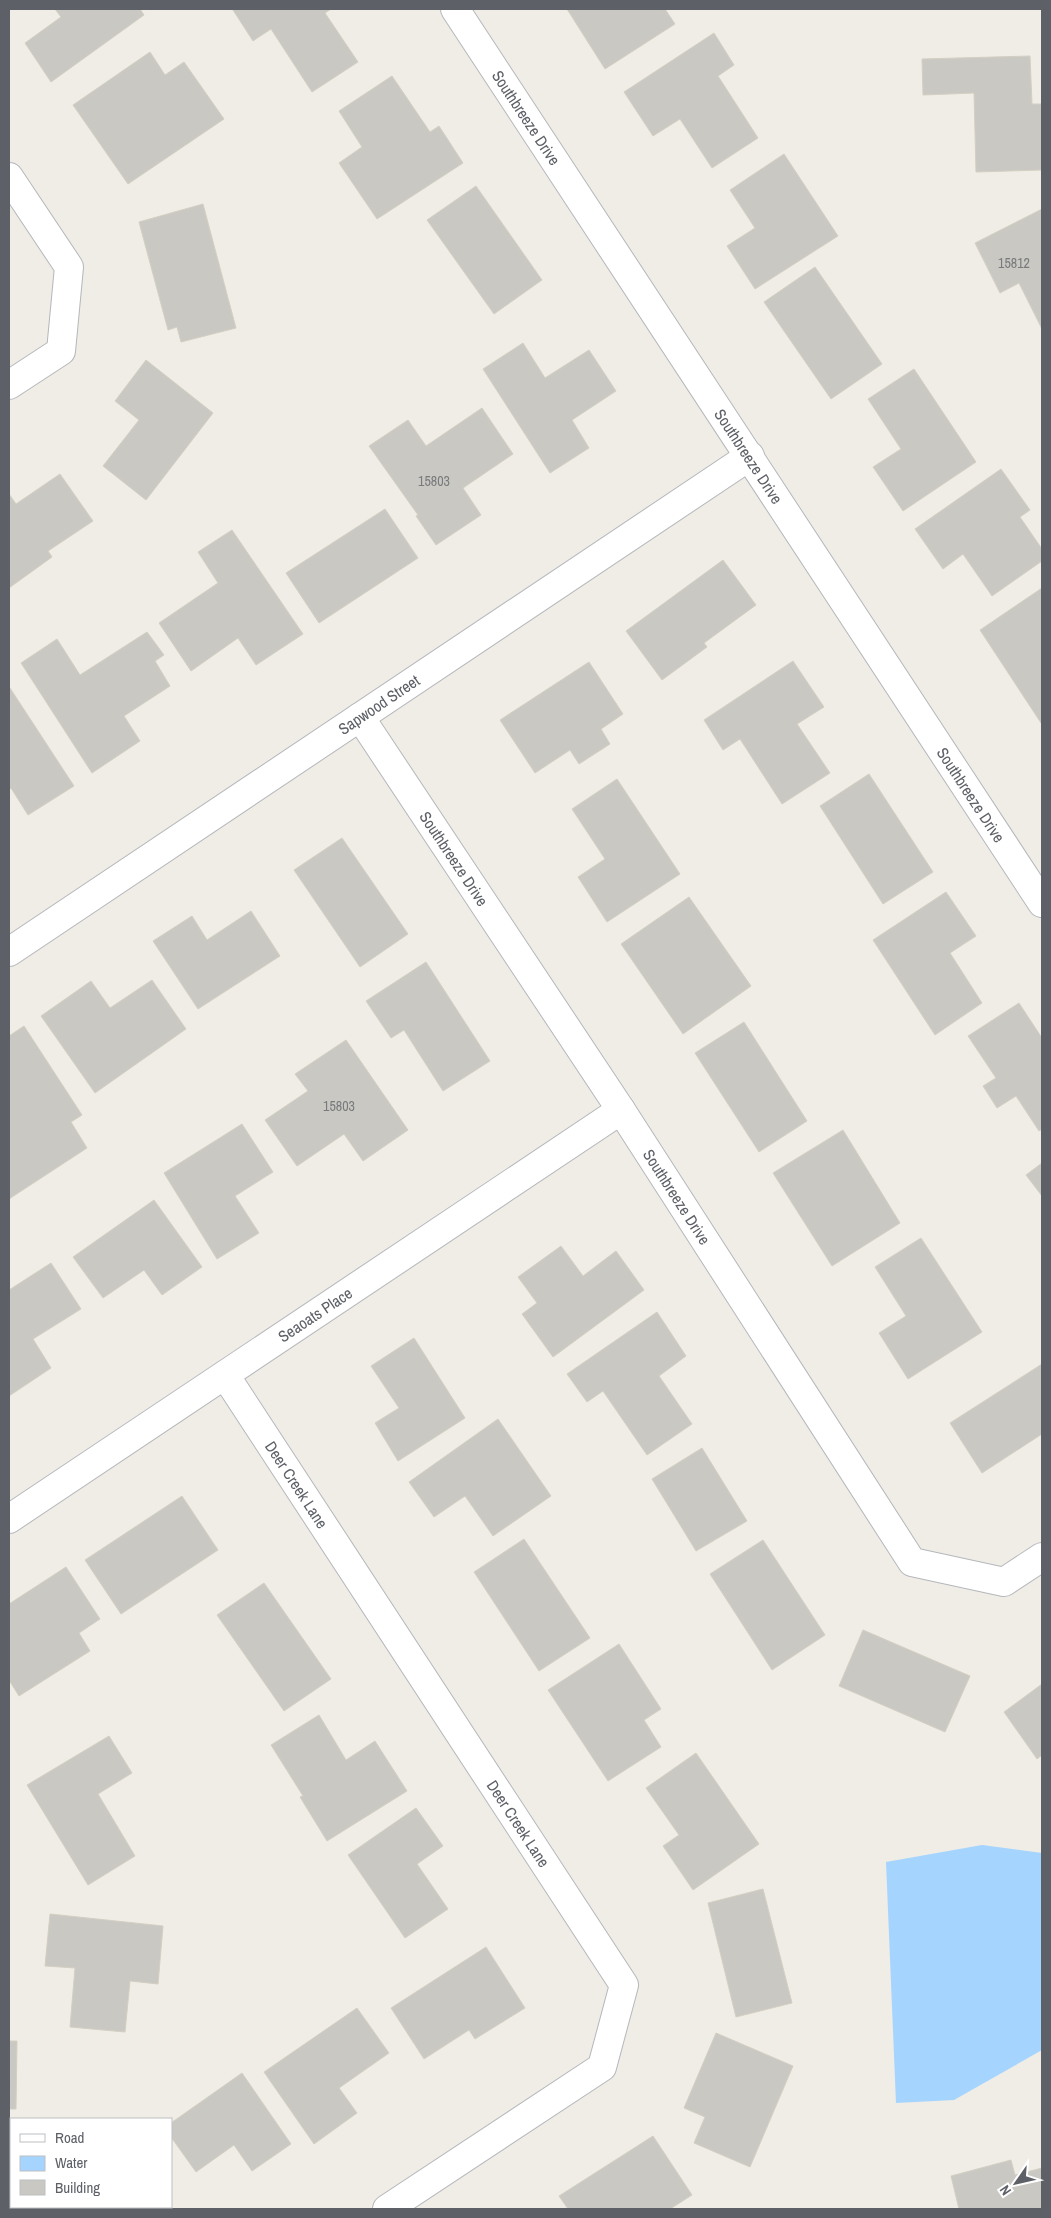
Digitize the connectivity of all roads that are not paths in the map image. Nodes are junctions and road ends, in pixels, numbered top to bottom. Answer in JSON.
{"nodes":[{"id":1,"x":455,"y":9,"type":"edge"},
{"id":2,"x":9,"y":177,"type":"edge"},
{"id":3,"x":9,"y":385,"type":"edge"},
{"id":4,"x":750,"y":456,"type":"junction"},
{"id":5,"x":360,"y":717,"type":"junction"},
{"id":6,"x":1042,"y":903,"type":"edge"},
{"id":7,"x":9,"y":952,"type":"edge"},
{"id":8,"x":621,"y":1110,"type":"junction"},
{"id":9,"x":225,"y":1375,"type":"junction"},
{"id":10,"x":9,"y":1519,"type":"edge"},
{"id":11,"x":1042,"y":1557,"type":"edge"},
{"id":12,"x":387,"y":2209,"type":"edge"}],
"edges":[{"from":1,"to":4,"type":"street","name":"Southbreeze Drive"},
{"from":2,"to":3,"type":"street"},
{"from":4,"to":5,"type":"street","name":"Sapwood Street"},
{"from":4,"to":6,"type":"street","name":"Southbreeze Drive"},
{"from":5,"to":7,"type":"street","name":"Sapwood Street"},
{"from":5,"to":8,"type":"street","name":"Southbreeze Drive"},
{"from":8,"to":9,"type":"street","name":"Seaoats Place"},
{"from":8,"to":11,"type":"street","name":"Southbreeze Drive"},
{"from":9,"to":10,"type":"street","name":"Seaoats Place"},
{"from":9,"to":12,"type":"street","name":"Deer Creek Lane"}]}
